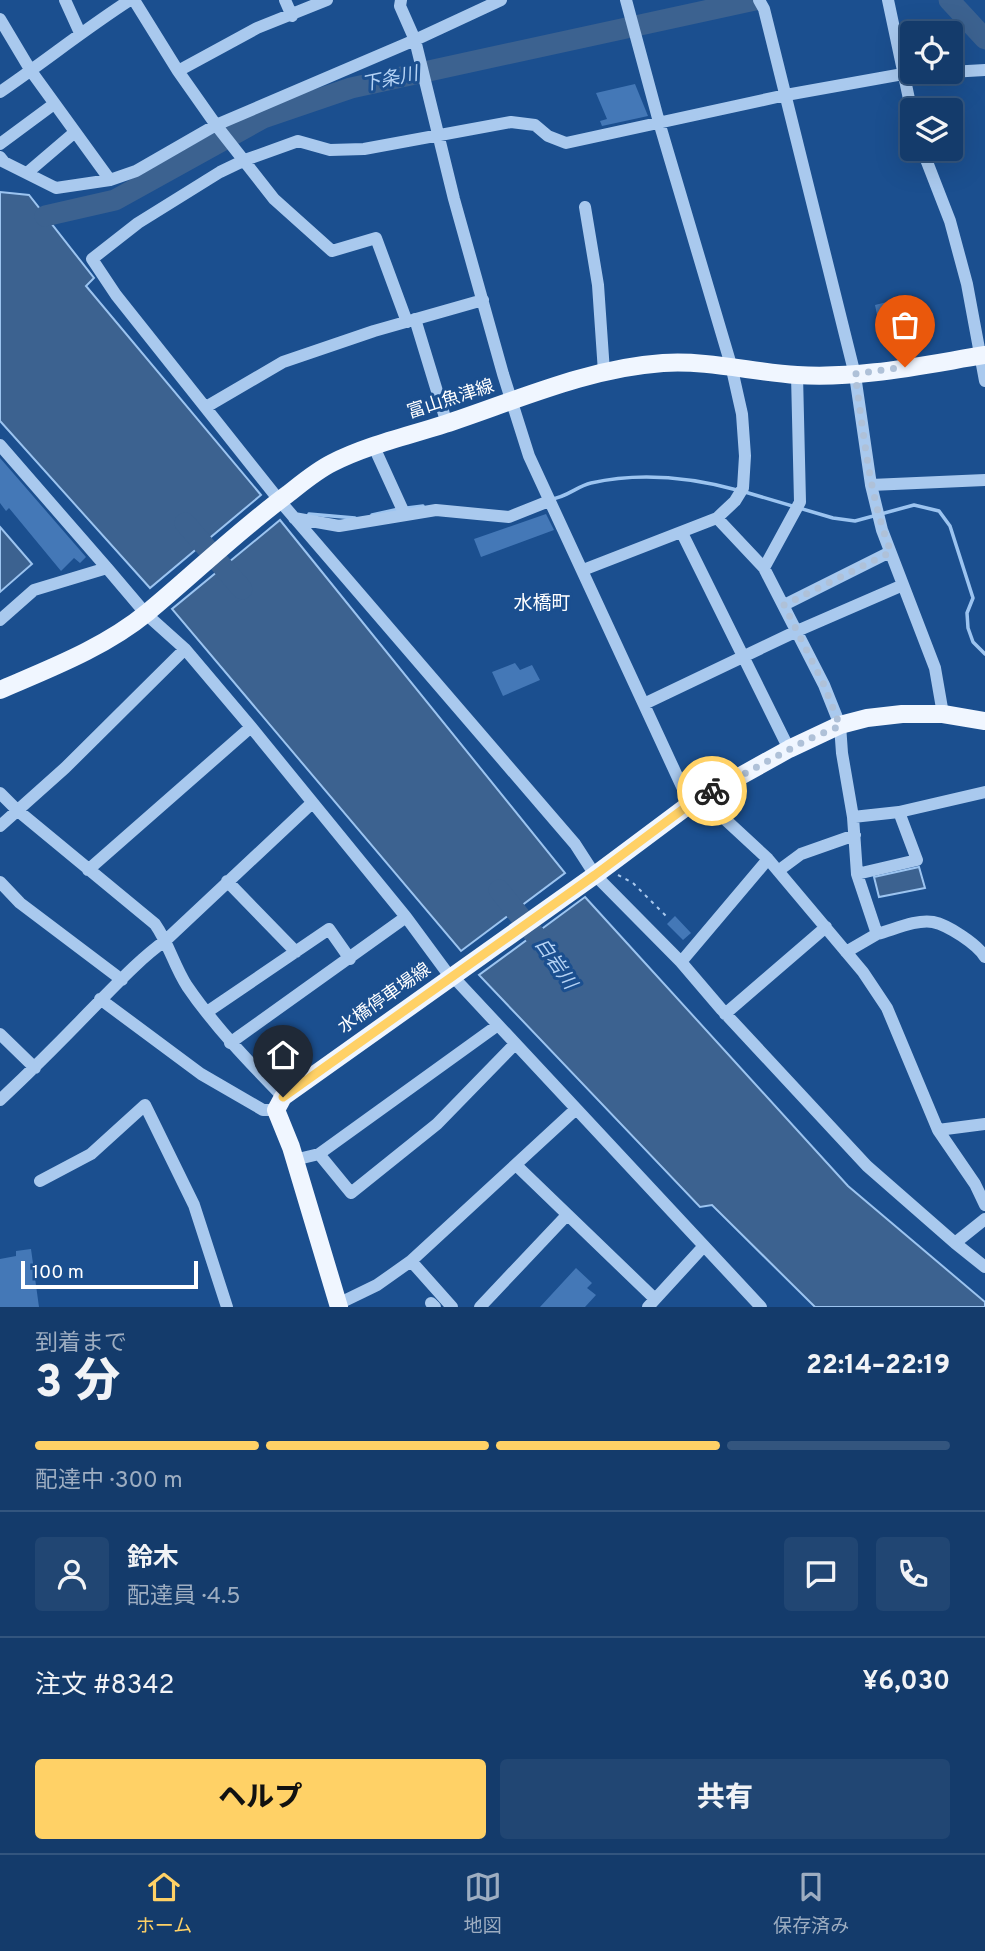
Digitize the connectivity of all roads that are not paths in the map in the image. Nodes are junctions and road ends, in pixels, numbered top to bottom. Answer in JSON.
{"nodes":[{"id":1,"x":65,"y":0,"type":"edge"},
{"id":2,"x":132,"y":0,"type":"edge"},
{"id":3,"x":285,"y":0,"type":"edge"},
{"id":4,"x":327,"y":0,"type":"edge"},
{"id":5,"x":401,"y":0,"type":"edge"},
{"id":6,"x":501,"y":0,"type":"edge"},
{"id":7,"x":625,"y":0,"type":"edge"},
{"id":8,"x":888,"y":0,"type":"edge"},
{"id":9,"x":762,"y":4,"type":"edge"},
{"id":10,"x":292,"y":16,"type":"junction"},
{"id":11,"x":0,"y":19,"type":"edge"},
{"id":12,"x":80,"y":33,"type":"junction"},
{"id":13,"x":415,"y":40,"type":"junction"},
{"id":14,"x":900,"y":56,"type":"edge"},
{"id":15,"x":985,"y":70,"type":"edge"},
{"id":16,"x":31,"y":71,"type":"junction"},
{"id":17,"x":178,"y":71,"type":"junction"},
{"id":18,"x":963,"y":71,"type":"edge"},
{"id":19,"x":900,"y":75,"type":"edge"},
{"id":20,"x":0,"y":92,"type":"edge"},
{"id":21,"x":786,"y":95,"type":"junction"},
{"id":22,"x":54,"y":104,"type":"junction"},
{"id":23,"x":659,"y":122,"type":"junction"},
{"id":24,"x":219,"y":127,"type":"junction"},
{"id":25,"x":75,"y":132,"type":"junction"},
{"id":26,"x":438,"y":137,"type":"junction"},
{"id":27,"x":0,"y":144,"type":"edge"},
{"id":28,"x":241,"y":155,"type":"junction"},
{"id":29,"x":0,"y":157,"type":"edge"},
{"id":30,"x":927,"y":161,"type":"edge"},
{"id":31,"x":27,"y":173,"type":"junction"},
{"id":32,"x":110,"y":180,"type":"junction"},
{"id":33,"x":585,"y":208,"type":"dead end"},
{"id":34,"x":483,"y":300,"type":"junction"},
{"id":35,"x":411,"y":321,"type":"junction"},
{"id":36,"x":983,"y":355,"type":"edge"},
{"id":37,"x":731,"y":365,"type":"junction"},
{"id":38,"x":604,"y":373,"type":"junction"},
{"id":39,"x":855,"y":374,"type":"junction"},
{"id":40,"x":797,"y":375,"type":"junction"},
{"id":41,"x":985,"y":381,"type":"edge"},
{"id":42,"x":512,"y":401,"type":"junction"},
{"id":43,"x":206,"y":407,"type":"junction"},
{"id":44,"x":447,"y":424,"type":"junction"},
{"id":45,"x":0,"y":445,"type":"edge"},
{"id":46,"x":373,"y":447,"type":"junction"},
{"id":47,"x":985,"y":480,"type":"edge"},
{"id":48,"x":871,"y":485,"type":"junction"},
{"id":49,"x":549,"y":501,"type":"junction"},
{"id":50,"x":276,"y":503,"type":"junction"},
{"id":51,"x":405,"y":515,"type":"junction"},
{"id":52,"x":294,"y":518,"type":"junction"},
{"id":53,"x":717,"y":518,"type":"junction"},
{"id":54,"x":682,"y":533,"type":"junction"},
{"id":55,"x":891,"y":552,"type":"junction"},
{"id":56,"x":107,"y":568,"type":"junction"},
{"id":57,"x":764,"y":568,"type":"junction"},
{"id":58,"x":583,"y":570,"type":"junction"},
{"id":59,"x":903,"y":585,"type":"junction"},
{"id":60,"x":784,"y":605,"type":"junction"},
{"id":61,"x":151,"y":609,"type":"junction"},
{"id":62,"x":0,"y":621,"type":"edge"},
{"id":63,"x":797,"y":631,"type":"junction"},
{"id":64,"x":185,"y":649,"type":"junction"},
{"id":65,"x":744,"y":658,"type":"junction"},
{"id":66,"x":0,"y":690,"type":"edge"},
{"id":67,"x":645,"y":704,"type":"junction"},
{"id":68,"x":943,"y":714,"type":"junction"},
{"id":69,"x":985,"y":721,"type":"edge"},
{"id":70,"x":840,"y":726,"type":"junction"},
{"id":71,"x":251,"y":727,"type":"junction"},
{"id":72,"x":789,"y":749,"type":"junction"},
{"id":73,"x":985,"y":792,"type":"edge"},
{"id":74,"x":0,"y":793,"type":"edge"},
{"id":75,"x":696,"y":801,"type":"junction"},
{"id":76,"x":312,"y":803,"type":"junction"},
{"id":77,"x":17,"y":810,"type":"junction"},
{"id":78,"x":899,"y":812,"type":"junction"},
{"id":79,"x":853,"y":817,"type":"junction"},
{"id":80,"x":0,"y":826,"type":"edge"},
{"id":81,"x":855,"y":835,"type":"junction"},
{"id":82,"x":768,"y":859,"type":"junction"},
{"id":83,"x":88,"y":870,"type":"junction"},
{"id":84,"x":778,"y":871,"type":"junction"},
{"id":85,"x":596,"y":874,"type":"junction"},
{"id":86,"x":857,"y":874,"type":"junction"},
{"id":87,"x":0,"y":881,"type":"edge"},
{"id":88,"x":227,"y":881,"type":"junction"},
{"id":89,"x":406,"y":917,"type":"junction"},
{"id":90,"x":826,"y":927,"type":"junction"},
{"id":91,"x":877,"y":934,"type":"junction"},
{"id":92,"x":166,"y":940,"type":"junction"},
{"id":93,"x":296,"y":952,"type":"junction"},
{"id":94,"x":846,"y":952,"type":"junction"},
{"id":95,"x":985,"y":957,"type":"edge"},
{"id":96,"x":350,"y":958,"type":"junction"},
{"id":97,"x":681,"y":962,"type":"junction"},
{"id":98,"x":456,"y":974,"type":"junction"},
{"id":99,"x":122,"y":979,"type":"junction"},
{"id":100,"x":100,"y":999,"type":"junction"},
{"id":101,"x":207,"y":1012,"type":"junction"},
{"id":102,"x":725,"y":1014,"type":"junction"},
{"id":103,"x":498,"y":1025,"type":"junction"},
{"id":104,"x":0,"y":1034,"type":"edge"},
{"id":105,"x":230,"y":1042,"type":"junction"},
{"id":106,"x":514,"y":1045,"type":"junction"},
{"id":107,"x":35,"y":1068,"type":"junction"},
{"id":108,"x":0,"y":1100,"type":"edge"},
{"id":109,"x":280,"y":1103,"type":"junction"},
{"id":110,"x":576,"y":1109,"type":"junction"},
{"id":111,"x":985,"y":1124,"type":"edge"},
{"id":112,"x":938,"y":1130,"type":"junction"},
{"id":113,"x":319,"y":1154,"type":"junction"},
{"id":114,"x":294,"y":1160,"type":"junction"},
{"id":115,"x":517,"y":1166,"type":"junction"},
{"id":116,"x":40,"y":1181,"type":"dead end"},
{"id":117,"x":985,"y":1205,"type":"edge"},
{"id":118,"x":568,"y":1215,"type":"junction"},
{"id":119,"x":985,"y":1219,"type":"edge"},
{"id":120,"x":955,"y":1243,"type":"junction"},
{"id":121,"x":703,"y":1247,"type":"junction"},
{"id":122,"x":411,"y":1261,"type":"junction"},
{"id":123,"x":985,"y":1267,"type":"edge"},
{"id":124,"x":652,"y":1303,"type":"edge"},
{"id":125,"x":338,"y":1305,"type":"edge"},
{"id":126,"x":228,"y":1307,"type":"edge"},
{"id":127,"x":452,"y":1307,"type":"edge"},
{"id":128,"x":480,"y":1307,"type":"edge"},
{"id":129,"x":761,"y":1307,"type":"edge"}],
"edges":[{"from":1,"to":12,"type":"street"},
{"from":2,"to":12,"type":"street"},
{"from":2,"to":17,"type":"street"},
{"from":3,"to":10,"type":"street"},
{"from":4,"to":10,"type":"street"},
{"from":5,"to":13,"type":"street"},
{"from":6,"to":13,"type":"street"},
{"from":7,"to":23,"type":"street"},
{"from":8,"to":14,"type":"street"},
{"from":9,"to":21,"type":"street"},
{"from":10,"to":17,"type":"street"},
{"from":11,"to":16,"type":"street"},
{"from":12,"to":16,"type":"street"},
{"from":13,"to":24,"type":"street"},
{"from":13,"to":26,"type":"street"},
{"from":15,"to":18,"type":"street"},
{"from":16,"to":20,"type":"street"},
{"from":16,"to":22,"type":"street"},
{"from":17,"to":24,"type":"street"},
{"from":19,"to":21,"type":"street"},
{"from":21,"to":23,"type":"street"},
{"from":21,"to":39,"type":"street"},
{"from":22,"to":25,"type":"street"},
{"from":22,"to":27,"type":"street"},
{"from":23,"to":26,"type":"street"},
{"from":23,"to":37,"type":"street"},
{"from":24,"to":28,"type":"street"},
{"from":24,"to":32,"type":"street"},
{"from":25,"to":31,"type":"street"},
{"from":25,"to":32,"type":"street"},
{"from":26,"to":28,"type":"street"},
{"from":26,"to":34,"type":"street"},
{"from":28,"to":35,"type":"street"},
{"from":28,"to":43,"type":"street"},
{"from":29,"to":31,"type":"street"},
{"from":30,"to":36,"type":"street"},
{"from":31,"to":32,"type":"street"},
{"from":33,"to":38,"type":"street"},
{"from":34,"to":35,"type":"street"},
{"from":34,"to":42,"type":"street"},
{"from":35,"to":43,"type":"street"},
{"from":35,"to":44,"type":"street"},
{"from":36,"to":39,"type":"main road","name":"富山魚津線"},
{"from":36,"to":41,"type":"street"},
{"from":37,"to":38,"type":"main road","name":"富山魚津線"},
{"from":37,"to":40,"type":"main road","name":"富山魚津線"},
{"from":37,"to":53,"type":"street"},
{"from":38,"to":42,"type":"main road","name":"富山魚津線"},
{"from":39,"to":40,"type":"main road","name":"富山魚津線"},
{"from":39,"to":48,"type":"street"},
{"from":40,"to":57,"type":"street"},
{"from":42,"to":44,"type":"main road","name":"富山魚津線"},
{"from":42,"to":49,"type":"street"},
{"from":43,"to":50,"type":"street"},
{"from":44,"to":46,"type":"main road","name":"富山魚津線"},
{"from":45,"to":56,"type":"street"},
{"from":46,"to":50,"type":"main road","name":"富山魚津線"},
{"from":46,"to":51,"type":"street"},
{"from":47,"to":48,"type":"street"},
{"from":48,"to":55,"type":"street"},
{"from":49,"to":51,"type":"street"},
{"from":49,"to":58,"type":"street"},
{"from":50,"to":52,"type":"street"},
{"from":50,"to":61,"type":"main road","name":"富山魚津線"},
{"from":51,"to":52,"type":"street"},
{"from":52,"to":85,"type":"street"},
{"from":53,"to":54,"type":"street"},
{"from":53,"to":57,"type":"street"},
{"from":54,"to":58,"type":"street"},
{"from":54,"to":65,"type":"street"},
{"from":55,"to":59,"type":"street"},
{"from":55,"to":60,"type":"street"},
{"from":56,"to":61,"type":"street"},
{"from":56,"to":62,"type":"street"},
{"from":57,"to":60,"type":"street"},
{"from":58,"to":67,"type":"street"},
{"from":59,"to":63,"type":"street"},
{"from":59,"to":68,"type":"street"},
{"from":60,"to":63,"type":"street"},
{"from":61,"to":64,"type":"street"},
{"from":61,"to":66,"type":"main road","name":"富山魚津線"},
{"from":63,"to":65,"type":"street"},
{"from":63,"to":70,"type":"street"},
{"from":64,"to":71,"type":"street"},
{"from":64,"to":77,"type":"street"},
{"from":65,"to":67,"type":"street"},
{"from":65,"to":72,"type":"street"},
{"from":67,"to":75,"type":"street"},
{"from":68,"to":69,"type":"main road","name":"水橋停車場線"},
{"from":68,"to":70,"type":"main road","name":"水橋停車場線"},
{"from":70,"to":72,"type":"main road","name":"水橋停車場線"},
{"from":70,"to":79,"type":"street"},
{"from":71,"to":76,"type":"street"},
{"from":71,"to":83,"type":"street"},
{"from":72,"to":75,"type":"main road","name":"水橋停車場線"},
{"from":73,"to":78,"type":"street"},
{"from":74,"to":77,"type":"street"},
{"from":75,"to":82,"type":"street"},
{"from":75,"to":85,"type":"main road","name":"水橋停車場線"},
{"from":76,"to":88,"type":"street"},
{"from":76,"to":89,"type":"street"},
{"from":77,"to":80,"type":"street"},
{"from":77,"to":83,"type":"street"},
{"from":78,"to":79,"type":"street"},
{"from":78,"to":86,"type":"street"},
{"from":79,"to":81,"type":"street"},
{"from":81,"to":84,"type":"street"},
{"from":81,"to":86,"type":"street"},
{"from":82,"to":84,"type":"street"},
{"from":82,"to":97,"type":"street"},
{"from":83,"to":92,"type":"street"},
{"from":84,"to":90,"type":"street"},
{"from":85,"to":97,"type":"street"},
{"from":85,"to":98,"type":"main road","name":"水橋停車場線"},
{"from":86,"to":91,"type":"street"},
{"from":87,"to":99,"type":"street"},
{"from":88,"to":92,"type":"street"},
{"from":88,"to":93,"type":"street"},
{"from":89,"to":96,"type":"street"},
{"from":89,"to":98,"type":"street"},
{"from":90,"to":94,"type":"street"},
{"from":90,"to":102,"type":"street"},
{"from":91,"to":94,"type":"street"},
{"from":91,"to":95,"type":"street"},
{"from":92,"to":99,"type":"street"},
{"from":92,"to":101,"type":"street"},
{"from":93,"to":96,"type":"street"},
{"from":93,"to":101,"type":"street"},
{"from":94,"to":112,"type":"street"},
{"from":96,"to":105,"type":"street"},
{"from":97,"to":102,"type":"street"},
{"from":98,"to":103,"type":"street"},
{"from":98,"to":109,"type":"main road","name":"水橋停車場線"},
{"from":99,"to":100,"type":"street"},
{"from":100,"to":107,"type":"street"},
{"from":100,"to":109,"type":"street"},
{"from":101,"to":105,"type":"street"},
{"from":102,"to":120,"type":"street"},
{"from":103,"to":106,"type":"street"},
{"from":103,"to":113,"type":"street"},
{"from":104,"to":107,"type":"street"},
{"from":105,"to":109,"type":"street"},
{"from":106,"to":110,"type":"street"},
{"from":106,"to":113,"type":"street"},
{"from":107,"to":108,"type":"street"},
{"from":109,"to":114,"type":"main road"},
{"from":110,"to":115,"type":"street"},
{"from":110,"to":121,"type":"street"},
{"from":111,"to":112,"type":"street"},
{"from":112,"to":117,"type":"street"},
{"from":113,"to":114,"type":"street"},
{"from":114,"to":125,"type":"main road"},
{"from":115,"to":118,"type":"street"},
{"from":115,"to":122,"type":"street"},
{"from":116,"to":126,"type":"street"},
{"from":118,"to":124,"type":"street"},
{"from":118,"to":128,"type":"street"},
{"from":119,"to":120,"type":"street"},
{"from":120,"to":123,"type":"street"},
{"from":121,"to":124,"type":"street"},
{"from":121,"to":129,"type":"street"},
{"from":122,"to":125,"type":"street"},
{"from":122,"to":127,"type":"street"}]}
